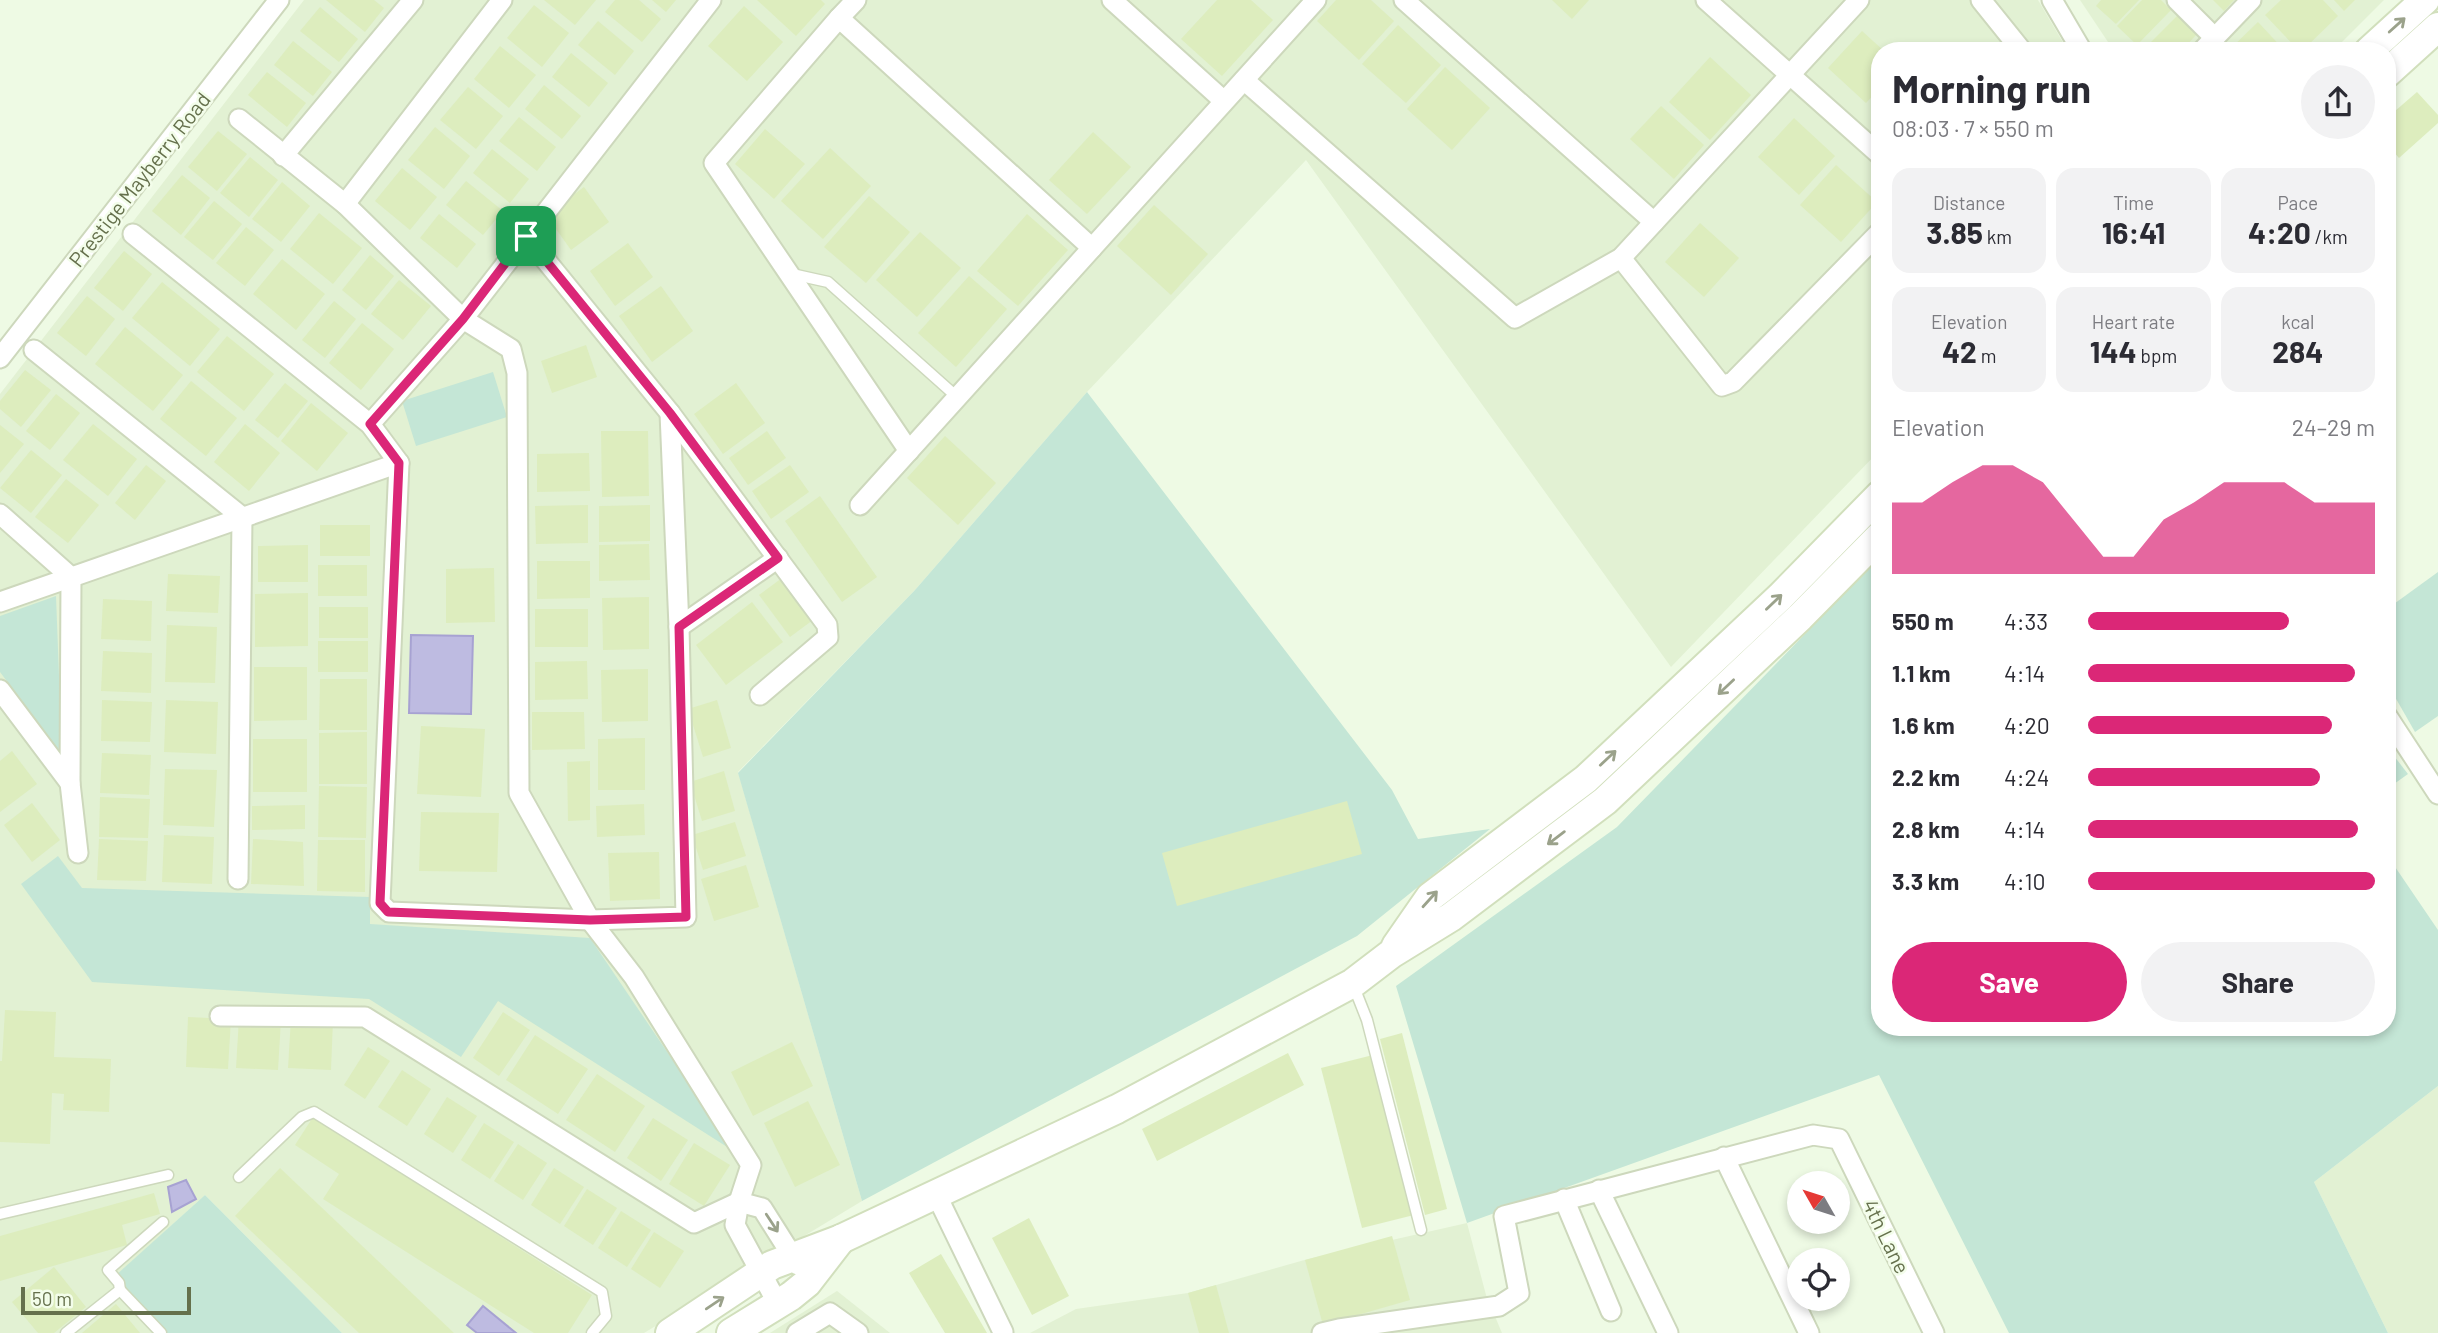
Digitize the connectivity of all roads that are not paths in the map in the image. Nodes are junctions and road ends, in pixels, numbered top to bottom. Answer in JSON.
{"nodes":[{"id":1,"x":278,"y":0,"type":"edge"},
{"id":2,"x":413,"y":0,"type":"edge"},
{"id":3,"x":502,"y":0,"type":"edge"},
{"id":4,"x":711,"y":0,"type":"edge"},
{"id":5,"x":856,"y":0,"type":"edge"},
{"id":6,"x":1112,"y":0,"type":"edge"},
{"id":7,"x":1316,"y":0,"type":"edge"},
{"id":8,"x":1404,"y":0,"type":"edge"},
{"id":9,"x":1706,"y":0,"type":"edge"},
{"id":10,"x":1859,"y":0,"type":"edge"},
{"id":11,"x":1981,"y":0,"type":"edge"},
{"id":12,"x":2052,"y":0,"type":"edge"},
{"id":13,"x":2177,"y":0,"type":"edge"},
{"id":14,"x":2251,"y":0,"type":"edge"},
{"id":15,"x":2425,"y":0,"type":"edge"},
{"id":16,"x":839,"y":18,"type":"junction"},
{"id":17,"x":2438,"y":27,"type":"edge"},
{"id":18,"x":2015,"y":42,"type":"edge"},
{"id":19,"x":2077,"y":42,"type":"edge"},
{"id":20,"x":2207,"y":42,"type":"edge"},
{"id":21,"x":2210,"y":42,"type":"edge"},
{"id":22,"x":2379,"y":42,"type":"edge"},
{"id":23,"x":2396,"y":65,"type":"edge"},
{"id":24,"x":1789,"y":75,"type":"junction"},
{"id":25,"x":1244,"y":80,"type":"junction"},
{"id":26,"x":1224,"y":102,"type":"junction"},
{"id":27,"x":239,"y":119,"type":"dead end"},
{"id":28,"x":1871,"y":147,"type":"edge"},
{"id":29,"x":283,"y":156,"type":"junction"},
{"id":30,"x":345,"y":204,"type":"junction"},
{"id":31,"x":1654,"y":222,"type":"junction"},
{"id":32,"x":133,"y":234,"type":"dead end"},
{"id":33,"x":526,"y":236,"type":"junction"},
{"id":34,"x":1871,"y":241,"type":"edge"},
{"id":35,"x":1092,"y":248,"type":"junction"},
{"id":36,"x":1621,"y":258,"type":"junction"},
{"id":37,"x":788,"y":273,"type":"junction"},
{"id":38,"x":463,"y":319,"type":"junction"},
{"id":39,"x":34,"y":350,"type":"dead end"},
{"id":40,"x":0,"y":358,"type":"edge"},
{"id":41,"x":957,"y":397,"type":"junction"},
{"id":42,"x":670,"y":413,"type":"junction"},
{"id":43,"x":370,"y":424,"type":"junction"},
{"id":44,"x":909,"y":451,"type":"junction"},
{"id":45,"x":399,"y":463,"type":"junction"},
{"id":46,"x":1871,"y":504,"type":"edge"},
{"id":47,"x":860,"y":505,"type":"dead end"},
{"id":48,"x":0,"y":514,"type":"edge"},
{"id":49,"x":242,"y":517,"type":"junction"},
{"id":50,"x":1871,"y":545,"type":"edge"},
{"id":51,"x":778,"y":558,"type":"junction"},
{"id":52,"x":71,"y":577,"type":"junction"},
{"id":53,"x":0,"y":601,"type":"edge"},
{"id":54,"x":679,"y":627,"type":"junction"},
{"id":55,"x":0,"y":690,"type":"edge"},
{"id":56,"x":760,"y":695,"type":"dead end"},
{"id":57,"x":2396,"y":730,"type":"edge"},
{"id":58,"x":70,"y":783,"type":"junction"},
{"id":59,"x":2438,"y":793,"type":"edge"},
{"id":60,"x":78,"y":853,"type":"dead end"},
{"id":61,"x":238,"y":879,"type":"dead end"},
{"id":62,"x":590,"y":920,"type":"junction"},
{"id":63,"x":1391,"y":954,"type":"junction"},
{"id":64,"x":1353,"y":983,"type":"junction"},
{"id":65,"x":220,"y":1016,"type":"dead end"},
{"id":66,"x":1724,"y":1157,"type":"junction"},
{"id":67,"x":168,"y":1175,"type":"dead end"},
{"id":68,"x":239,"y":1177,"type":"dead end"},
{"id":69,"x":1599,"y":1190,"type":"junction"},
{"id":70,"x":936,"y":1194,"type":"junction"},
{"id":71,"x":1564,"y":1199,"type":"junction"},
{"id":72,"x":739,"y":1202,"type":"junction"},
{"id":73,"x":0,"y":1214,"type":"edge"},
{"id":74,"x":163,"y":1222,"type":"dead end"},
{"id":75,"x":1421,"y":1230,"type":"dead end"},
{"id":76,"x":841,"y":1239,"type":"junction"},
{"id":77,"x":794,"y":1257,"type":"junction"},
{"id":78,"x":761,"y":1273,"type":"junction"},
{"id":79,"x":807,"y":1283,"type":"junction"},
{"id":80,"x":120,"y":1290,"type":"junction"},
{"id":81,"x":778,"y":1304,"type":"junction"},
{"id":82,"x":1611,"y":1311,"type":"dead end"},
{"id":83,"x":1003,"y":1332,"type":"edge"},
{"id":84,"x":66,"y":1333,"type":"edge"},
{"id":85,"x":161,"y":1333,"type":"edge"},
{"id":86,"x":592,"y":1333,"type":"edge"},
{"id":87,"x":670,"y":1333,"type":"edge"},
{"id":88,"x":732,"y":1333,"type":"edge"},
{"id":89,"x":797,"y":1333,"type":"edge"},
{"id":90,"x":858,"y":1333,"type":"edge"},
{"id":91,"x":1322,"y":1333,"type":"edge"},
{"id":92,"x":1668,"y":1333,"type":"edge"},
{"id":93,"x":1809,"y":1333,"type":"edge"},
{"id":94,"x":1934,"y":1333,"type":"edge"}],
"edges":[{"from":1,"to":40,"type":"street","name":"Prestige Mayberry Road"},
{"from":2,"to":29,"type":"street"},
{"from":3,"to":30,"type":"street"},
{"from":4,"to":33,"type":"street"},
{"from":5,"to":16,"type":"street"},
{"from":6,"to":26,"type":"street"},
{"from":7,"to":25,"type":"street"},
{"from":8,"to":31,"type":"street"},
{"from":9,"to":24,"type":"street"},
{"from":10,"to":24,"type":"street"},
{"from":11,"to":18,"type":"street"},
{"from":12,"to":19,"type":"street"},
{"from":13,"to":20,"type":"street"},
{"from":14,"to":21,"type":"street"},
{"from":22,"to":15,"type":"street","one_way":true},
{"from":16,"to":35,"type":"street"},
{"from":16,"to":37,"type":"street"},
{"from":17,"to":23,"type":"street"},
{"from":24,"to":28,"type":"street"},
{"from":24,"to":31,"type":"street"},
{"from":25,"to":26,"type":"street"},
{"from":25,"to":36,"type":"street"},
{"from":26,"to":35,"type":"street"},
{"from":27,"to":29,"type":"street"},
{"from":29,"to":30,"type":"street"},
{"from":30,"to":38,"type":"street"},
{"from":31,"to":36,"type":"street"},
{"from":32,"to":43,"type":"street"},
{"from":33,"to":38,"type":"street"},
{"from":33,"to":42,"type":"street"},
{"from":34,"to":36,"type":"street"},
{"from":35,"to":41,"type":"street"},
{"from":37,"to":41,"type":"lane"},
{"from":37,"to":44,"type":"street"},
{"from":38,"to":43,"type":"street"},
{"from":38,"to":62,"type":"street"},
{"from":39,"to":49,"type":"street"},
{"from":41,"to":44,"type":"street"},
{"from":42,"to":51,"type":"street"},
{"from":42,"to":54,"type":"street"},
{"from":43,"to":45,"type":"street"},
{"from":44,"to":47,"type":"street"},
{"from":45,"to":49,"type":"street"},
{"from":45,"to":62,"type":"street"},
{"from":63,"to":46,"type":"street","one_way":true},
{"from":48,"to":52,"type":"street"},
{"from":49,"to":52,"type":"street"},
{"from":49,"to":61,"type":"street"},
{"from":50,"to":63,"type":"street","one_way":true},
{"from":51,"to":54,"type":"street"},
{"from":51,"to":56,"type":"street"},
{"from":52,"to":53,"type":"street"},
{"from":52,"to":58,"type":"street"},
{"from":54,"to":62,"type":"street"},
{"from":55,"to":58,"type":"street"},
{"from":57,"to":59,"type":"street"},
{"from":58,"to":60,"type":"street"},
{"from":62,"to":72,"type":"street"},
{"from":63,"to":64,"type":"street"},
{"from":64,"to":70,"type":"street"},
{"from":64,"to":75,"type":"lane"},
{"from":65,"to":72,"type":"street"},
{"from":66,"to":69,"type":"street"},
{"from":66,"to":93,"type":"street"},
{"from":66,"to":94,"type":"street","name":"4th Lane"},
{"from":67,"to":73,"type":"lane"},
{"from":68,"to":86,"type":"lane"},
{"from":69,"to":71,"type":"street"},
{"from":69,"to":92,"type":"street"},
{"from":70,"to":76,"type":"street"},
{"from":70,"to":83,"type":"street"},
{"from":71,"to":82,"type":"street"},
{"from":71,"to":91,"type":"street"},
{"from":72,"to":77,"type":"street","one_way":true},
{"from":72,"to":78,"type":"street"},
{"from":74,"to":80,"type":"lane"},
{"from":76,"to":77,"type":"street"},
{"from":76,"to":79,"type":"street"},
{"from":77,"to":78,"type":"street"},
{"from":77,"to":79,"type":"street"},
{"from":78,"to":81,"type":"street"},
{"from":87,"to":78,"type":"street","one_way":true},
{"from":79,"to":81,"type":"street"},
{"from":80,"to":84,"type":"lane"},
{"from":80,"to":85,"type":"lane"},
{"from":81,"to":88,"type":"street"},
{"from":89,"to":90,"type":"street"}]}
